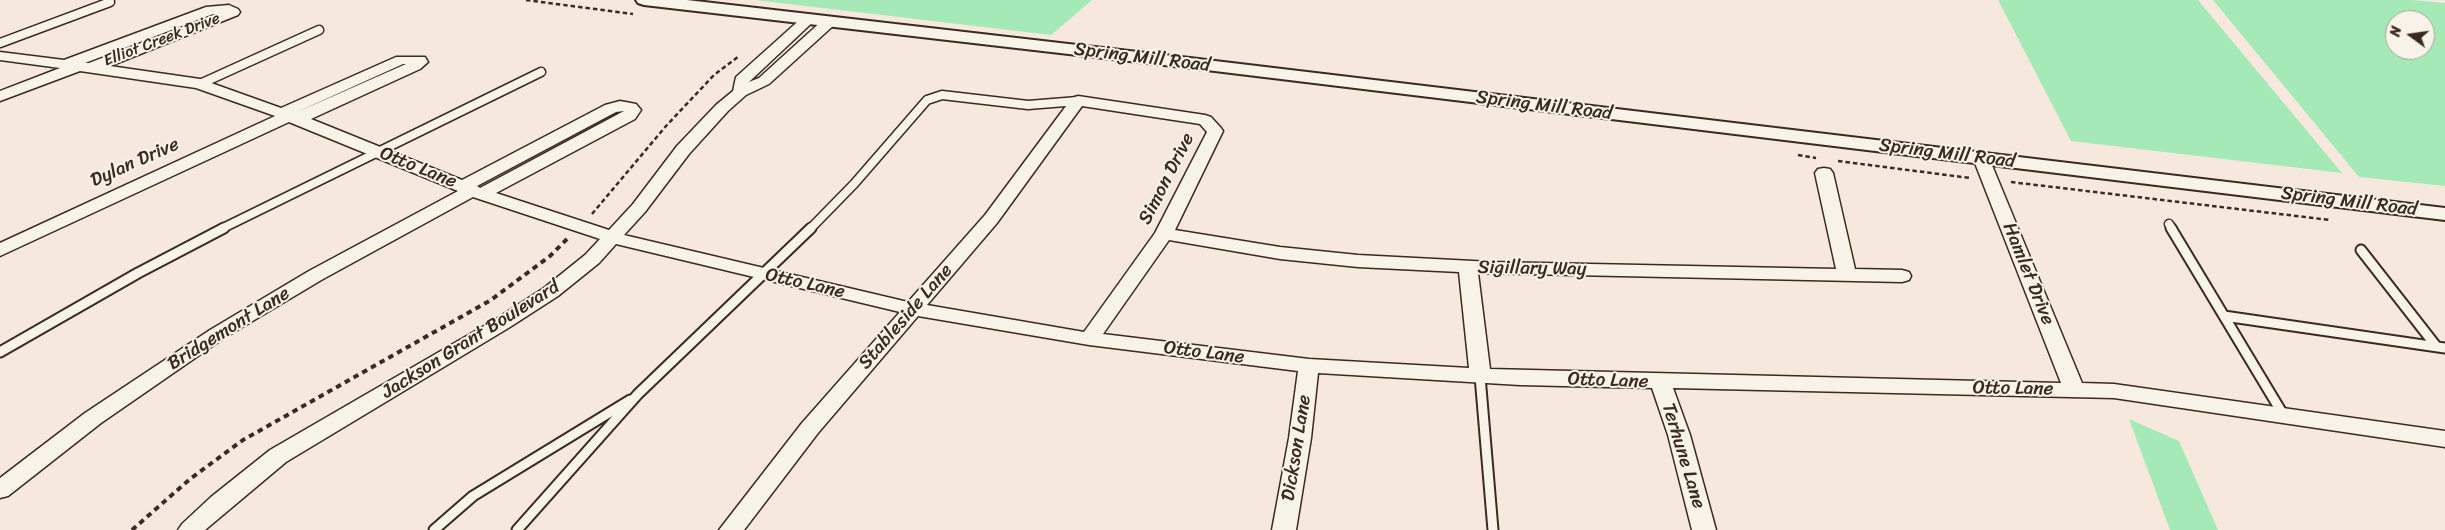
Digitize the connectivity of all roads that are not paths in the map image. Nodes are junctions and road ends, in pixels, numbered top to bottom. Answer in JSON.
{"nodes":[{"id":1,"x":110,"y":2,"type":"dead end"},
{"id":2,"x":643,"y":8,"type":"edge"},
{"id":3,"x":809,"y":19,"type":"junction"},
{"id":4,"x":829,"y":22,"type":"junction"},
{"id":5,"x":163,"y":28,"type":"junction"},
{"id":6,"x":319,"y":30,"type":"dead end"},
{"id":7,"x":0,"y":43,"type":"edge"},
{"id":8,"x":152,"y":44,"type":"junction"},
{"id":9,"x":0,"y":56,"type":"edge"},
{"id":10,"x":76,"y":67,"type":"junction"},
{"id":11,"x":388,"y":72,"type":"dead end"},
{"id":12,"x":541,"y":72,"type":"dead end"},
{"id":13,"x":200,"y":84,"type":"junction"},
{"id":14,"x":741,"y":92,"type":"junction"},
{"id":15,"x":0,"y":96,"type":"edge"},
{"id":16,"x":1078,"y":101,"type":"junction"},
{"id":17,"x":289,"y":116,"type":"junction"},
{"id":18,"x":588,"y":129,"type":"dead end"},
{"id":19,"x":378,"y":152,"type":"junction"},
{"id":20,"x":1981,"y":158,"type":"junction"},
{"id":21,"x":1827,"y":164,"type":"road end"},
{"id":22,"x":473,"y":190,"type":"junction"},
{"id":23,"x":2445,"y":214,"type":"edge"},
{"id":24,"x":2169,"y":224,"type":"dead end"},
{"id":25,"x":1164,"y":234,"type":"junction"},
{"id":26,"x":611,"y":237,"type":"junction"},
{"id":27,"x":0,"y":250,"type":"edge"},
{"id":28,"x":2361,"y":250,"type":"dead end"},
{"id":29,"x":1468,"y":267,"type":"junction"},
{"id":30,"x":1848,"y":274,"type":"junction"},
{"id":31,"x":765,"y":275,"type":"junction"},
{"id":32,"x":1902,"y":276,"type":"dead end"},
{"id":33,"x":913,"y":309,"type":"junction"},
{"id":34,"x":2224,"y":316,"type":"junction"},
{"id":35,"x":1089,"y":338,"type":"junction"},
{"id":36,"x":2440,"y":347,"type":"edge"},
{"id":37,"x":0,"y":352,"type":"edge"},
{"id":38,"x":1309,"y":366,"type":"junction"},
{"id":39,"x":1480,"y":376,"type":"junction"},
{"id":40,"x":1660,"y":382,"type":"junction"},
{"id":41,"x":2075,"y":391,"type":"junction"},
{"id":42,"x":638,"y":394,"type":"junction"},
{"id":43,"x":2284,"y":416,"type":"junction"},
{"id":44,"x":2445,"y":439,"type":"edge"},
{"id":45,"x":0,"y":490,"type":"edge"},
{"id":46,"x":190,"y":530,"type":"edge"},
{"id":47,"x":434,"y":530,"type":"edge"},
{"id":48,"x":517,"y":530,"type":"edge"},
{"id":49,"x":731,"y":530,"type":"edge"},
{"id":50,"x":1284,"y":530,"type":"edge"},
{"id":51,"x":1494,"y":530,"type":"edge"},
{"id":52,"x":1704,"y":530,"type":"edge"}],
"edges":[{"from":1,"to":7,"type":"lane"},
{"from":2,"to":3,"type":"street","name":"Spring Mill Road"},
{"from":3,"to":4,"type":"street","name":"Spring Mill Road"},
{"from":3,"to":14,"type":"street","name":"Jackson Grant Boulevard"},
{"from":4,"to":14,"type":"street","name":"Jackson Grant Boulevard"},
{"from":4,"to":20,"type":"street","name":"Spring Mill Road"},
{"from":5,"to":8,"type":"lane"},
{"from":5,"to":8,"type":"street","name":"Elliot Creek Drive"},
{"from":5,"to":10,"type":"street","name":"Elliot Creek Drive"},
{"from":6,"to":13,"type":"lane"},
{"from":8,"to":10,"type":"street","name":"Elliot Creek Drive"},
{"from":9,"to":10,"type":"street","name":"Otto Lane"},
{"from":10,"to":13,"type":"street","name":"Otto Lane"},
{"from":10,"to":15,"type":"street","name":"Elliot Creek Drive"},
{"from":11,"to":17,"type":"street","name":"Dylan Drive"},
{"from":12,"to":19,"type":"lane"},
{"from":13,"to":17,"type":"street","name":"Otto Lane"},
{"from":14,"to":26,"type":"street","name":"Jackson Grant Boulevard"},
{"from":16,"to":25,"type":"street","name":"Simon Drive"},
{"from":16,"to":31,"type":"lane"},
{"from":16,"to":33,"type":"street","name":"Stableside Lane"},
{"from":17,"to":19,"type":"street","name":"Otto Lane"},
{"from":17,"to":27,"type":"street","name":"Dylan Drive"},
{"from":18,"to":22,"type":"street","name":"Bridgemont Lane"},
{"from":19,"to":22,"type":"street","name":"Otto Lane"},
{"from":19,"to":37,"type":"lane"},
{"from":20,"to":23,"type":"street","name":"Spring Mill Road"},
{"from":20,"to":41,"type":"street","name":"Hamlet Drive"},
{"from":21,"to":30,"type":"street"},
{"from":22,"to":26,"type":"street","name":"Otto Lane"},
{"from":22,"to":45,"type":"street","name":"Bridgemont Lane"},
{"from":24,"to":34,"type":"lane"},
{"from":25,"to":29,"type":"street","name":"Sigillary Way"},
{"from":25,"to":35,"type":"street","name":"Simon Drive"},
{"from":26,"to":31,"type":"street","name":"Otto Lane"},
{"from":26,"to":46,"type":"street","name":"Jackson Grant Boulevard"},
{"from":28,"to":36,"type":"lane"},
{"from":29,"to":30,"type":"street","name":"Sigillary Way"},
{"from":29,"to":39,"type":"street"},
{"from":30,"to":32,"type":"street","name":"Sigillary Way"},
{"from":31,"to":33,"type":"street","name":"Otto Lane"},
{"from":31,"to":42,"type":"lane"},
{"from":33,"to":35,"type":"street","name":"Otto Lane"},
{"from":33,"to":49,"type":"street","name":"Stableside Lane"},
{"from":34,"to":36,"type":"lane"},
{"from":34,"to":43,"type":"lane"},
{"from":35,"to":38,"type":"street","name":"Otto Lane"},
{"from":38,"to":39,"type":"street","name":"Otto Lane"},
{"from":38,"to":50,"type":"street","name":"Dickson Lane"},
{"from":39,"to":40,"type":"street","name":"Otto Lane"},
{"from":39,"to":51,"type":"lane"},
{"from":40,"to":41,"type":"street","name":"Otto Lane"},
{"from":40,"to":52,"type":"street","name":"Terhune Lane"},
{"from":41,"to":43,"type":"street","name":"Otto Lane"},
{"from":42,"to":47,"type":"lane"},
{"from":42,"to":48,"type":"lane"},
{"from":43,"to":44,"type":"street","name":"Otto Lane"}]}
